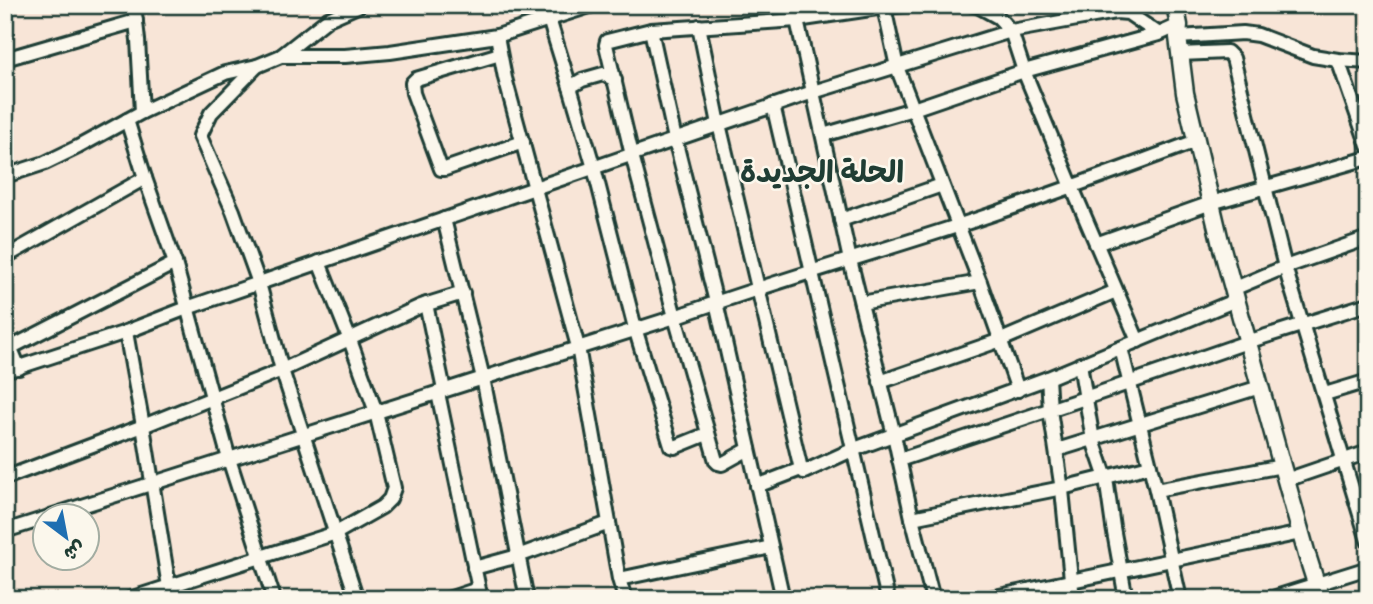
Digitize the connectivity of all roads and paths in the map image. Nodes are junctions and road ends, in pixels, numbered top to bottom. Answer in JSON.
{"nodes":[{"id":1,"x":134,"y":5,"type":"edge"},
{"id":2,"x":324,"y":5,"type":"edge"},
{"id":3,"x":360,"y":5,"type":"edge"},
{"id":4,"x":593,"y":5,"type":"edge"},
{"id":5,"x":801,"y":5,"type":"edge"},
{"id":6,"x":905,"y":5,"type":"edge"},
{"id":7,"x":973,"y":5,"type":"edge"},
{"id":8,"x":1175,"y":5,"type":"edge"},
{"id":9,"x":884,"y":7,"type":"edge"},
{"id":10,"x":328,"y":19,"type":"junction"},
{"id":11,"x":549,"y":19,"type":"junction"},
{"id":12,"x":797,"y":20,"type":"junction"},
{"id":13,"x":136,"y":21,"type":"junction"},
{"id":14,"x":699,"y":26,"type":"junction"},
{"id":15,"x":651,"y":30,"type":"junction"},
{"id":16,"x":1011,"y":31,"type":"junction"},
{"id":17,"x":1179,"y":31,"type":"junction"},
{"id":18,"x":1159,"y":34,"type":"junction"},
{"id":19,"x":497,"y":36,"type":"junction"},
{"id":20,"x":500,"y":54,"type":"junction"},
{"id":21,"x":1180,"y":54,"type":"junction"},
{"id":22,"x":281,"y":57,"type":"junction"},
{"id":23,"x":5,"y":59,"type":"edge"},
{"id":24,"x":1338,"y":60,"type":"junction"},
{"id":25,"x":1368,"y":62,"type":"edge"},
{"id":26,"x":257,"y":66,"type":"junction"},
{"id":27,"x":897,"y":67,"type":"junction"},
{"id":28,"x":1024,"y":71,"type":"junction"},
{"id":29,"x":615,"y":80,"type":"junction"},
{"id":30,"x":570,"y":87,"type":"junction"},
{"id":31,"x":813,"y":92,"type":"junction"},
{"id":32,"x":773,"y":105,"type":"junction"},
{"id":33,"x":913,"y":109,"type":"junction"},
{"id":34,"x":142,"y":112,"type":"junction"},
{"id":35,"x":127,"y":120,"type":"junction"},
{"id":36,"x":719,"y":124,"type":"junction"},
{"id":37,"x":823,"y":135,"type":"junction"},
{"id":38,"x":675,"y":139,"type":"junction"},
{"id":39,"x":1196,"y":141,"type":"junction"},
{"id":40,"x":523,"y":142,"type":"junction"},
{"id":41,"x":1368,"y":145,"type":"edge"},
{"id":42,"x":632,"y":155,"type":"junction"},
{"id":43,"x":1368,"y":158,"type":"edge"},
{"id":44,"x":594,"y":168,"type":"junction"},
{"id":45,"x":5,"y":176,"type":"edge"},
{"id":46,"x":145,"y":178,"type":"junction"},
{"id":47,"x":942,"y":185,"type":"junction"},
{"id":48,"x":1072,"y":187,"type":"junction"},
{"id":49,"x":1265,"y":188,"type":"junction"},
{"id":50,"x":536,"y":189,"type":"junction"},
{"id":51,"x":1211,"y":203,"type":"junction"},
{"id":52,"x":444,"y":219,"type":"junction"},
{"id":53,"x":841,"y":220,"type":"junction"},
{"id":54,"x":958,"y":225,"type":"junction"},
{"id":55,"x":1368,"y":238,"type":"edge"},
{"id":56,"x":1096,"y":244,"type":"junction"},
{"id":57,"x":5,"y":257,"type":"edge"},
{"id":58,"x":850,"y":260,"type":"junction"},
{"id":59,"x":319,"y":262,"type":"junction"},
{"id":60,"x":175,"y":263,"type":"junction"},
{"id":61,"x":1285,"y":267,"type":"junction"},
{"id":62,"x":811,"y":272,"type":"junction"},
{"id":63,"x":980,"y":282,"type":"junction"},
{"id":64,"x":259,"y":284,"type":"junction"},
{"id":65,"x":759,"y":288,"type":"junction"},
{"id":66,"x":1116,"y":291,"type":"junction"},
{"id":67,"x":463,"y":293,"type":"junction"},
{"id":68,"x":1234,"y":294,"type":"junction"},
{"id":69,"x":716,"y":302,"type":"junction"},
{"id":70,"x":861,"y":303,"type":"junction"},
{"id":71,"x":426,"y":304,"type":"junction"},
{"id":72,"x":1368,"y":304,"type":"edge"},
{"id":73,"x":187,"y":308,"type":"junction"},
{"id":74,"x":675,"y":317,"type":"junction"},
{"id":75,"x":1303,"y":325,"type":"junction"},
{"id":76,"x":635,"y":328,"type":"junction"},
{"id":77,"x":126,"y":332,"type":"junction"},
{"id":78,"x":5,"y":334,"type":"edge"},
{"id":79,"x":350,"y":340,"type":"junction"},
{"id":80,"x":1001,"y":340,"type":"junction"},
{"id":81,"x":1138,"y":341,"type":"junction"},
{"id":82,"x":1247,"y":342,"type":"junction"},
{"id":83,"x":578,"y":347,"type":"junction"},
{"id":84,"x":10,"y":348,"type":"junction"},
{"id":85,"x":1121,"y":348,"type":"junction"},
{"id":86,"x":1080,"y":364,"type":"junction"},
{"id":87,"x":12,"y":369,"type":"edge"},
{"id":88,"x":282,"y":370,"type":"junction"},
{"id":89,"x":483,"y":378,"type":"junction"},
{"id":90,"x":1048,"y":379,"type":"junction"},
{"id":91,"x":1368,"y":381,"type":"edge"},
{"id":92,"x":880,"y":382,"type":"junction"},
{"id":93,"x":1128,"y":383,"type":"junction"},
{"id":94,"x":1260,"y":387,"type":"junction"},
{"id":95,"x":1018,"y":390,"type":"junction"},
{"id":96,"x":441,"y":392,"type":"junction"},
{"id":97,"x":1325,"y":394,"type":"junction"},
{"id":98,"x":211,"y":398,"type":"junction"},
{"id":99,"x":1085,"y":398,"type":"junction"},
{"id":100,"x":1050,"y":410,"type":"junction"},
{"id":101,"x":376,"y":412,"type":"junction"},
{"id":102,"x":143,"y":425,"type":"junction"},
{"id":103,"x":1139,"y":426,"type":"junction"},
{"id":104,"x":707,"y":434,"type":"junction"},
{"id":105,"x":304,"y":435,"type":"junction"},
{"id":106,"x":894,"y":435,"type":"junction"},
{"id":107,"x":1093,"y":440,"type":"junction"},
{"id":108,"x":748,"y":449,"type":"junction"},
{"id":109,"x":852,"y":450,"type":"junction"},
{"id":110,"x":1057,"y":450,"type":"junction"},
{"id":111,"x":1368,"y":452,"type":"edge"},
{"id":112,"x":229,"y":459,"type":"junction"},
{"id":113,"x":899,"y":460,"type":"junction"},
{"id":114,"x":1345,"y":461,"type":"junction"},
{"id":115,"x":1150,"y":466,"type":"junction"},
{"id":116,"x":802,"y":469,"type":"junction"},
{"id":117,"x":1284,"y":473,"type":"junction"},
{"id":118,"x":5,"y":478,"type":"edge"},
{"id":119,"x":1106,"y":478,"type":"junction"},
{"id":120,"x":153,"y":483,"type":"junction"},
{"id":121,"x":757,"y":486,"type":"junction"},
{"id":122,"x":1062,"y":488,"type":"junction"},
{"id":123,"x":1156,"y":490,"type":"junction"},
{"id":124,"x":91,"y":503,"type":"edge"},
{"id":125,"x":912,"y":518,"type":"junction"},
{"id":126,"x":32,"y":522,"type":"edge"},
{"id":127,"x":609,"y":523,"type":"junction"},
{"id":128,"x":5,"y":531,"type":"edge"},
{"id":129,"x":336,"y":533,"type":"junction"},
{"id":130,"x":1301,"y":533,"type":"junction"},
{"id":131,"x":1368,"y":541,"type":"edge"},
{"id":132,"x":771,"y":547,"type":"junction"},
{"id":133,"x":518,"y":556,"type":"junction"},
{"id":134,"x":261,"y":557,"type":"junction"},
{"id":135,"x":1171,"y":561,"type":"junction"},
{"id":136,"x":474,"y":568,"type":"junction"},
{"id":137,"x":1368,"y":568,"type":"edge"},
{"id":138,"x":1121,"y":572,"type":"junction"},
{"id":139,"x":619,"y":579,"type":"junction"},
{"id":140,"x":1071,"y":582,"type":"junction"},
{"id":141,"x":1319,"y":591,"type":"edge"},
{"id":142,"x":170,"y":593,"type":"edge"},
{"id":143,"x":480,"y":594,"type":"edge"},
{"id":144,"x":129,"y":599,"type":"edge"},
{"id":145,"x":274,"y":599,"type":"edge"},
{"id":146,"x":357,"y":599,"type":"edge"},
{"id":147,"x":448,"y":599,"type":"edge"},
{"id":148,"x":527,"y":599,"type":"edge"},
{"id":149,"x":625,"y":599,"type":"edge"},
{"id":150,"x":783,"y":599,"type":"edge"},
{"id":151,"x":888,"y":599,"type":"edge"},
{"id":152,"x":933,"y":599,"type":"edge"},
{"id":153,"x":985,"y":599,"type":"edge"},
{"id":154,"x":1073,"y":599,"type":"edge"},
{"id":155,"x":1126,"y":599,"type":"edge"},
{"id":156,"x":1180,"y":599,"type":"edge"},
{"id":157,"x":1269,"y":599,"type":"edge"}],
"edges":[{"from":1,"to":13,"type":"street"},
{"from":2,"to":10,"type":"street"},
{"from":3,"to":10,"type":"street"},
{"from":4,"to":11,"type":"street"},
{"from":5,"to":12,"type":"street"},
{"from":6,"to":9,"type":"street"},
{"from":7,"to":16,"type":"street"},
{"from":8,"to":17,"type":"main road"},
{"from":9,"to":12,"type":"street"},
{"from":9,"to":27,"type":"street"},
{"from":10,"to":22,"type":"street"},
{"from":11,"to":19,"type":"street"},
{"from":11,"to":30,"type":"street"},
{"from":12,"to":14,"type":"street"},
{"from":12,"to":31,"type":"street"},
{"from":13,"to":23,"type":"street"},
{"from":13,"to":34,"type":"street"},
{"from":14,"to":15,"type":"street"},
{"from":14,"to":36,"type":"street"},
{"from":15,"to":29,"type":"street"},
{"from":15,"to":38,"type":"street"},
{"from":16,"to":18,"type":"street"},
{"from":16,"to":27,"type":"street"},
{"from":16,"to":28,"type":"street"},
{"from":17,"to":18,"type":"street"},
{"from":17,"to":21,"type":"main road"},
{"from":17,"to":24,"type":"street"},
{"from":18,"to":28,"type":"street"},
{"from":19,"to":20,"type":"street"},
{"from":19,"to":22,"type":"street"},
{"from":20,"to":40,"type":"street"},
{"from":20,"to":40,"type":"street"},
{"from":21,"to":39,"type":"main road"},
{"from":21,"to":49,"type":"street"},
{"from":22,"to":26,"type":"street"},
{"from":24,"to":25,"type":"street"},
{"from":24,"to":41,"type":"street"},
{"from":26,"to":34,"type":"street"},
{"from":26,"to":64,"type":"street"},
{"from":27,"to":31,"type":"street"},
{"from":27,"to":33,"type":"street"},
{"from":28,"to":33,"type":"street"},
{"from":28,"to":48,"type":"street"},
{"from":29,"to":30,"type":"street"},
{"from":29,"to":42,"type":"street"},
{"from":30,"to":44,"type":"street"},
{"from":31,"to":32,"type":"street"},
{"from":31,"to":37,"type":"street"},
{"from":32,"to":36,"type":"street"},
{"from":32,"to":62,"type":"street"},
{"from":33,"to":37,"type":"street"},
{"from":33,"to":47,"type":"street"},
{"from":34,"to":35,"type":"street"},
{"from":35,"to":45,"type":"street"},
{"from":35,"to":46,"type":"street"},
{"from":36,"to":38,"type":"street"},
{"from":36,"to":65,"type":"street"},
{"from":37,"to":53,"type":"street"},
{"from":38,"to":42,"type":"street"},
{"from":38,"to":69,"type":"street"},
{"from":39,"to":48,"type":"street"},
{"from":39,"to":51,"type":"main road"},
{"from":40,"to":50,"type":"street"},
{"from":42,"to":44,"type":"street"},
{"from":42,"to":74,"type":"street"},
{"from":43,"to":49,"type":"street"},
{"from":44,"to":50,"type":"street"},
{"from":44,"to":76,"type":"street"},
{"from":46,"to":57,"type":"street"},
{"from":46,"to":60,"type":"street"},
{"from":47,"to":53,"type":"street"},
{"from":47,"to":54,"type":"street"},
{"from":48,"to":54,"type":"street"},
{"from":48,"to":56,"type":"street"},
{"from":49,"to":51,"type":"street"},
{"from":49,"to":61,"type":"street"},
{"from":50,"to":52,"type":"street"},
{"from":50,"to":83,"type":"street"},
{"from":51,"to":56,"type":"street"},
{"from":51,"to":68,"type":"main road"},
{"from":52,"to":59,"type":"street"},
{"from":52,"to":67,"type":"street"},
{"from":53,"to":58,"type":"street"},
{"from":54,"to":58,"type":"street"},
{"from":54,"to":63,"type":"street"},
{"from":55,"to":61,"type":"street"},
{"from":56,"to":66,"type":"street"},
{"from":58,"to":62,"type":"street"},
{"from":58,"to":70,"type":"street"},
{"from":59,"to":64,"type":"street"},
{"from":59,"to":79,"type":"street"},
{"from":60,"to":73,"type":"street"},
{"from":60,"to":84,"type":"street"},
{"from":61,"to":68,"type":"street"},
{"from":61,"to":75,"type":"street"},
{"from":62,"to":65,"type":"street"},
{"from":62,"to":109,"type":"street"},
{"from":63,"to":70,"type":"street"},
{"from":63,"to":80,"type":"street"},
{"from":64,"to":73,"type":"street"},
{"from":64,"to":88,"type":"street"},
{"from":65,"to":69,"type":"street"},
{"from":65,"to":116,"type":"street"},
{"from":66,"to":80,"type":"street"},
{"from":66,"to":81,"type":"street"},
{"from":67,"to":71,"type":"street"},
{"from":67,"to":89,"type":"street"},
{"from":68,"to":81,"type":"street"},
{"from":68,"to":82,"type":"main road"},
{"from":69,"to":74,"type":"street"},
{"from":69,"to":108,"type":"street"},
{"from":70,"to":92,"type":"street"},
{"from":71,"to":79,"type":"street"},
{"from":71,"to":96,"type":"street"},
{"from":72,"to":75,"type":"street"},
{"from":73,"to":77,"type":"street"},
{"from":73,"to":98,"type":"street"},
{"from":74,"to":76,"type":"street"},
{"from":74,"to":104,"type":"street"},
{"from":75,"to":82,"type":"street"},
{"from":75,"to":97,"type":"street"},
{"from":76,"to":83,"type":"street"},
{"from":76,"to":104,"type":"street"},
{"from":77,"to":87,"type":"street"},
{"from":77,"to":102,"type":"street"},
{"from":78,"to":84,"type":"street"},
{"from":79,"to":88,"type":"street"},
{"from":79,"to":101,"type":"street"},
{"from":80,"to":92,"type":"street"},
{"from":80,"to":95,"type":"street"},
{"from":81,"to":85,"type":"street"},
{"from":82,"to":93,"type":"street"},
{"from":82,"to":94,"type":"main road"},
{"from":83,"to":89,"type":"street"},
{"from":83,"to":127,"type":"street"},
{"from":84,"to":87,"type":"street"},
{"from":85,"to":86,"type":"street"},
{"from":85,"to":93,"type":"street"},
{"from":86,"to":90,"type":"street"},
{"from":86,"to":99,"type":"street"},
{"from":88,"to":98,"type":"street"},
{"from":88,"to":105,"type":"street"},
{"from":89,"to":96,"type":"street"},
{"from":89,"to":133,"type":"street"},
{"from":90,"to":95,"type":"street"},
{"from":90,"to":100,"type":"street"},
{"from":91,"to":97,"type":"street"},
{"from":92,"to":106,"type":"street"},
{"from":93,"to":99,"type":"street"},
{"from":93,"to":103,"type":"street"},
{"from":94,"to":103,"type":"street"},
{"from":94,"to":117,"type":"main road"},
{"from":95,"to":106,"type":"street"},
{"from":96,"to":101,"type":"street"},
{"from":96,"to":136,"type":"street"},
{"from":97,"to":114,"type":"street"},
{"from":98,"to":102,"type":"street"},
{"from":98,"to":112,"type":"street"},
{"from":99,"to":100,"type":"street"},
{"from":99,"to":107,"type":"street"},
{"from":100,"to":110,"type":"street"},
{"from":100,"to":113,"type":"street"},
{"from":101,"to":105,"type":"street"},
{"from":101,"to":129,"type":"street"},
{"from":102,"to":118,"type":"street"},
{"from":102,"to":120,"type":"street"},
{"from":103,"to":107,"type":"street"},
{"from":103,"to":115,"type":"street"},
{"from":104,"to":108,"type":"street"},
{"from":105,"to":112,"type":"street"},
{"from":105,"to":129,"type":"street"},
{"from":106,"to":109,"type":"street"},
{"from":106,"to":113,"type":"street"},
{"from":107,"to":110,"type":"street"},
{"from":107,"to":119,"type":"street"},
{"from":108,"to":121,"type":"street"},
{"from":109,"to":116,"type":"street"},
{"from":109,"to":151,"type":"street"},
{"from":110,"to":122,"type":"street"},
{"from":111,"to":114,"type":"street"},
{"from":112,"to":120,"type":"street"},
{"from":112,"to":134,"type":"street"},
{"from":113,"to":125,"type":"street"},
{"from":114,"to":117,"type":"street"},
{"from":114,"to":131,"type":"street"},
{"from":115,"to":119,"type":"street"},
{"from":115,"to":123,"type":"street"},
{"from":116,"to":121,"type":"street"},
{"from":117,"to":123,"type":"street"},
{"from":117,"to":130,"type":"main road"},
{"from":119,"to":122,"type":"street"},
{"from":119,"to":138,"type":"street"},
{"from":120,"to":124,"type":"street"},
{"from":120,"to":142,"type":"street"},
{"from":121,"to":132,"type":"street"},
{"from":122,"to":125,"type":"street"},
{"from":122,"to":140,"type":"street"},
{"from":123,"to":135,"type":"street"},
{"from":125,"to":152,"type":"street"},
{"from":126,"to":128,"type":"street"},
{"from":127,"to":133,"type":"street"},
{"from":127,"to":139,"type":"street"},
{"from":129,"to":134,"type":"street"},
{"from":129,"to":146,"type":"street"},
{"from":130,"to":135,"type":"street"},
{"from":130,"to":141,"type":"main road"},
{"from":132,"to":139,"type":"street"},
{"from":132,"to":150,"type":"street"},
{"from":133,"to":136,"type":"street"},
{"from":133,"to":148,"type":"street"},
{"from":134,"to":142,"type":"street"},
{"from":134,"to":145,"type":"street"},
{"from":135,"to":138,"type":"street"},
{"from":135,"to":156,"type":"street"},
{"from":136,"to":143,"type":"street"},
{"from":137,"to":141,"type":"street"},
{"from":138,"to":140,"type":"street"},
{"from":138,"to":155,"type":"street"},
{"from":139,"to":149,"type":"street"},
{"from":140,"to":153,"type":"street"},
{"from":140,"to":154,"type":"street"},
{"from":141,"to":157,"type":"street"},
{"from":142,"to":144,"type":"street"},
{"from":143,"to":147,"type":"street"}]}
